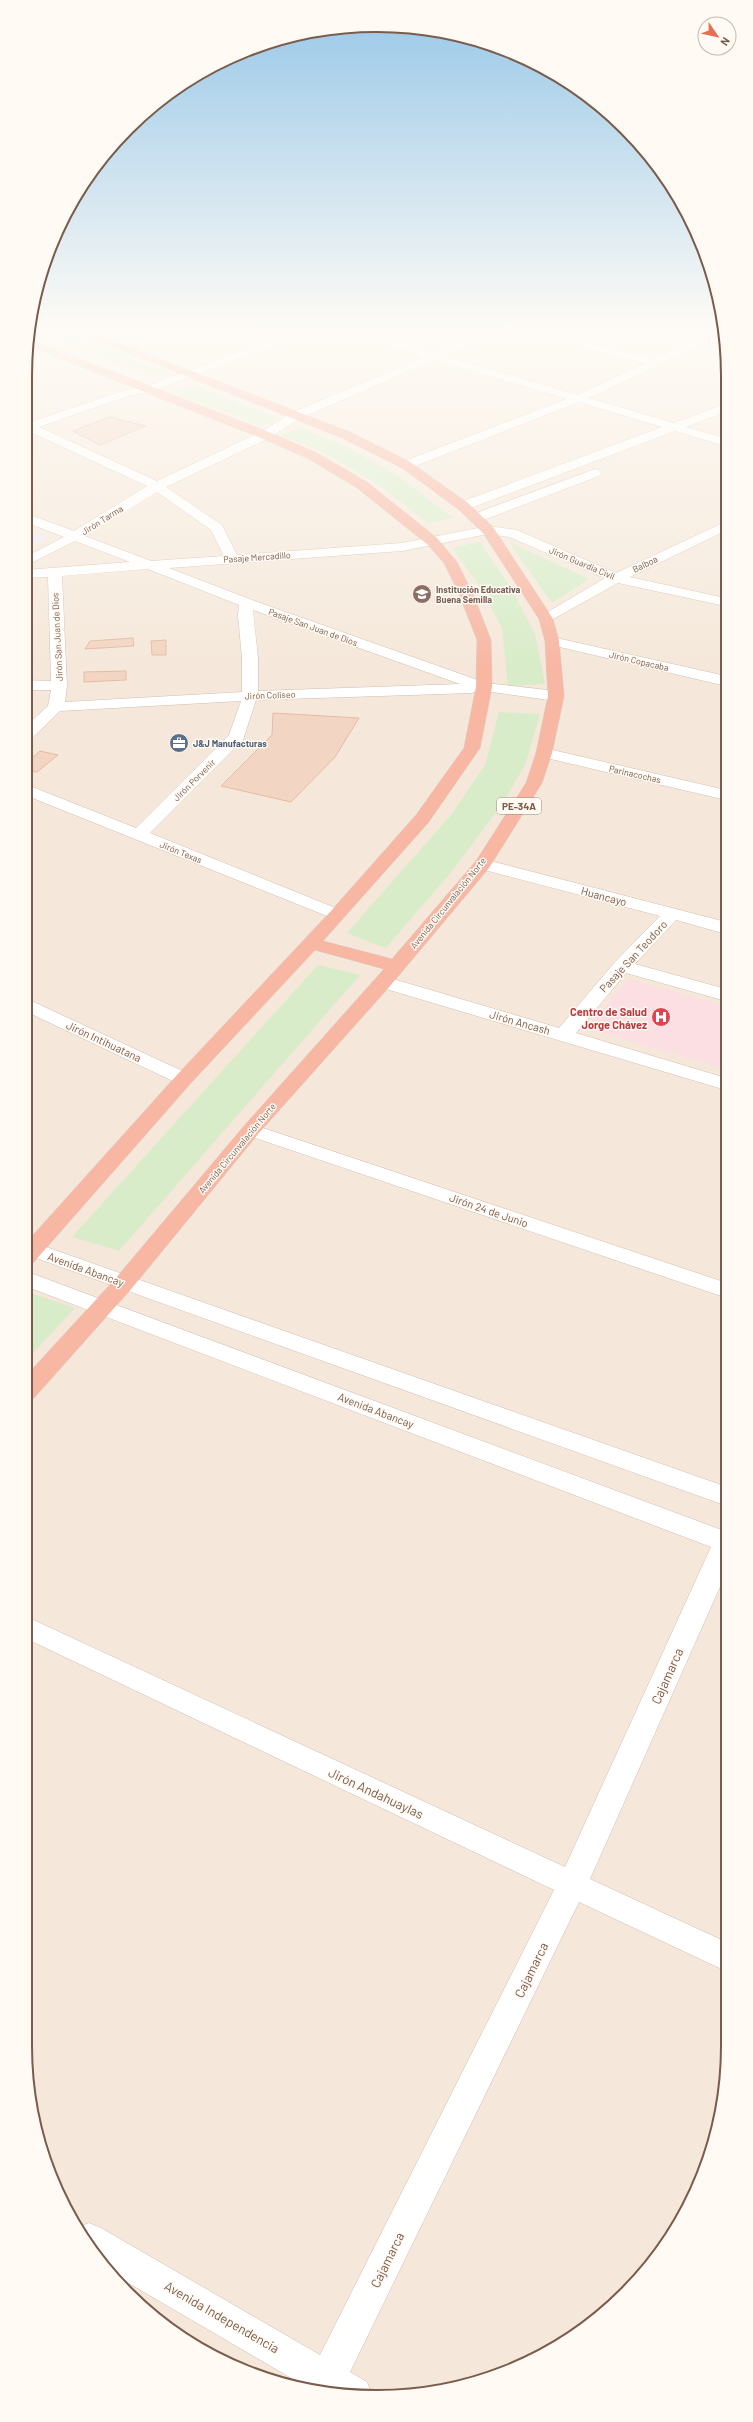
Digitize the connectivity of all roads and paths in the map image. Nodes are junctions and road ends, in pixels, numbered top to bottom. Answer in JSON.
{"nodes":[{"id":1,"x":61,"y":442,"type":"edge"},
{"id":2,"x":251,"y":442,"type":"edge"},
{"id":3,"x":282,"y":442,"type":"edge"},
{"id":4,"x":360,"y":442,"type":"edge"},
{"id":5,"x":466,"y":442,"type":"edge"},
{"id":6,"x":636,"y":442,"type":"edge"},
{"id":7,"x":406,"y":465,"type":"junction"},
{"id":8,"x":610,"y":468,"type":"dead end"},
{"id":9,"x":157,"y":486,"type":"junction"},
{"id":10,"x":463,"y":506,"type":"junction"},
{"id":11,"x":32,"y":519,"type":"edge"},
{"id":12,"x":482,"y":524,"type":"junction"},
{"id":13,"x":721,"y":528,"type":"edge"},
{"id":14,"x":75,"y":536,"type":"junction"},
{"id":15,"x":432,"y":541,"type":"junction"},
{"id":16,"x":32,"y":558,"type":"edge"},
{"id":17,"x":232,"y":559,"type":"junction"},
{"id":18,"x":155,"y":566,"type":"junction"},
{"id":19,"x":55,"y":573,"type":"junction"},
{"id":20,"x":32,"y":574,"type":"edge"},
{"id":21,"x":616,"y":578,"type":"junction"},
{"id":22,"x":721,"y":601,"type":"edge"},
{"id":23,"x":247,"y":603,"type":"junction"},
{"id":24,"x":546,"y":619,"type":"junction"},
{"id":25,"x":552,"y":641,"type":"junction"},
{"id":26,"x":721,"y":680,"type":"edge"},
{"id":27,"x":32,"y":685,"type":"edge"},
{"id":28,"x":60,"y":686,"type":"junction"},
{"id":29,"x":484,"y":687,"type":"junction"},
{"id":30,"x":250,"y":696,"type":"junction"},
{"id":31,"x":556,"y":696,"type":"junction"},
{"id":32,"x":56,"y":707,"type":"junction"},
{"id":33,"x":32,"y":729,"type":"edge"},
{"id":34,"x":544,"y":753,"type":"junction"},
{"id":35,"x":32,"y":792,"type":"edge"},
{"id":36,"x":721,"y":795,"type":"edge"},
{"id":37,"x":139,"y":835,"type":"junction"},
{"id":38,"x":482,"y":864,"type":"junction"},
{"id":39,"x":672,"y":914,"type":"junction"},
{"id":40,"x":337,"y":915,"type":"junction"},
{"id":41,"x":721,"y":927,"type":"edge"},
{"id":42,"x":311,"y":943,"type":"junction"},
{"id":43,"x":396,"y":966,"type":"junction"},
{"id":44,"x":622,"y":966,"type":"junction"},
{"id":45,"x":383,"y":982,"type":"junction"},
{"id":46,"x":721,"y":994,"type":"edge"},
{"id":47,"x":32,"y":1007,"type":"edge"},
{"id":48,"x":564,"y":1035,"type":"junction"},
{"id":49,"x":184,"y":1079,"type":"junction"},
{"id":50,"x":721,"y":1082,"type":"edge"},
{"id":51,"x":251,"y":1130,"type":"junction"},
{"id":52,"x":32,"y":1251,"type":"edge"},
{"id":53,"x":32,"y":1255,"type":"edge"},
{"id":54,"x":32,"y":1281,"type":"edge"},
{"id":55,"x":124,"y":1283,"type":"junction"},
{"id":56,"x":721,"y":1289,"type":"edge"},
{"id":57,"x":104,"y":1307,"type":"junction"},
{"id":58,"x":32,"y":1384,"type":"edge"},
{"id":59,"x":721,"y":1495,"type":"edge"},
{"id":60,"x":721,"y":1541,"type":"edge"},
{"id":61,"x":721,"y":1556,"type":"edge"},
{"id":62,"x":32,"y":1629,"type":"edge"},
{"id":63,"x":572,"y":1886,"type":"junction"},
{"id":64,"x":721,"y":1955,"type":"edge"},
{"id":65,"x":95,"y":2243,"type":"edge"},
{"id":66,"x":332,"y":2387,"type":"edge"},
{"id":67,"x":334,"y":2388,"type":"edge"}],
"edges":[{"from":1,"to":9,"type":"street"},
{"from":2,"to":9,"type":"street","name":"Jirón Tarma"},
{"from":3,"to":15,"type":"highway"},
{"from":4,"to":7,"type":"highway","name":"Avenida Circunvalación Norte","number":"PE-34A"},
{"from":5,"to":7,"type":"street"},
{"from":6,"to":10,"type":"street"},
{"from":7,"to":10,"type":"highway","name":"Avenida Circunvalación Norte","number":"PE-34A"},
{"from":8,"to":12,"type":"street"},
{"from":9,"to":14,"type":"street","name":"Jirón Tarma"},
{"from":9,"to":17,"type":"street"},
{"from":10,"to":12,"type":"highway","name":"Avenida Circunvalación Norte","number":"PE-34A"},
{"from":11,"to":14,"type":"street"},
{"from":12,"to":15,"type":"street","name":"Pasaje Mercadillo"},
{"from":12,"to":21,"type":"street","name":"Jirón Guardia Civil"},
{"from":12,"to":24,"type":"highway","name":"Avenida Circunvalación Norte","number":"PE-34A"},
{"from":13,"to":21,"type":"street","name":"Balboa"},
{"from":14,"to":16,"type":"street","name":"Jirón Tarma"},
{"from":14,"to":18,"type":"street","name":"Pasaje San Juan de Dios"},
{"from":15,"to":17,"type":"street","name":"Pasaje Mercadillo"},
{"from":15,"to":29,"type":"highway"},
{"from":17,"to":18,"type":"street","name":"Pasaje Mercadillo"},
{"from":18,"to":19,"type":"street","name":"Pasaje Mercadillo"},
{"from":18,"to":23,"type":"street","name":"Pasaje San Juan de Dios"},
{"from":19,"to":20,"type":"street","name":"Pasaje Mercadillo"},
{"from":19,"to":28,"type":"street","name":"Jirón San Juan de Dios"},
{"from":21,"to":22,"type":"street","name":"Jirón Guardia Civil"},
{"from":21,"to":24,"type":"street","name":"Balboa"},
{"from":23,"to":29,"type":"street","name":"Pasaje San Juan de Dios"},
{"from":23,"to":30,"type":"street","name":"Jirón Porvenir"},
{"from":24,"to":25,"type":"highway","name":"Avenida Circunvalación Norte","number":"PE-34A"},
{"from":25,"to":26,"type":"street","name":"Jirón Copacaba"},
{"from":25,"to":31,"type":"highway","name":"Avenida Circunvalación Norte","number":"PE-34A"},
{"from":27,"to":28,"type":"street"},
{"from":28,"to":32,"type":"street","name":"Jirón San Juan de Dios"},
{"from":29,"to":30,"type":"street","name":"Jirón Coliseo"},
{"from":29,"to":31,"type":"street","name":"Pasaje San Juan de Dios"},
{"from":29,"to":40,"type":"highway"},
{"from":30,"to":32,"type":"street","name":"Jirón Coliseo"},
{"from":30,"to":37,"type":"street","name":"Jirón Porvenir"},
{"from":31,"to":34,"type":"highway","name":"Avenida Circunvalación Norte","number":"PE-34A"},
{"from":32,"to":33,"type":"street"},
{"from":34,"to":36,"type":"street","name":"Parinacochas"},
{"from":34,"to":38,"type":"highway","name":"Avenida Circunvalación Norte","number":"PE-34A"},
{"from":35,"to":37,"type":"street","name":"Jirón Texas"},
{"from":37,"to":40,"type":"street","name":"Jirón Texas"},
{"from":38,"to":39,"type":"street","name":"Huancayo"},
{"from":38,"to":43,"type":"highway","name":"Avenida Circunvalación Norte","number":"PE-34A"},
{"from":39,"to":41,"type":"street","name":"Huancayo"},
{"from":39,"to":44,"type":"street","name":"Pasaje San Teodoro"},
{"from":40,"to":42,"type":"highway"},
{"from":42,"to":43,"type":"highway"},
{"from":42,"to":49,"type":"highway"},
{"from":43,"to":45,"type":"highway","name":"Avenida Circunvalación Norte","number":"PE-34A"},
{"from":44,"to":46,"type":"street"},
{"from":44,"to":48,"type":"street","name":"Pasaje San Teodoro"},
{"from":45,"to":48,"type":"street","name":"Jirón Ancash"},
{"from":45,"to":51,"type":"highway","name":"Avenida Circunvalación Norte","number":"PE-34A"},
{"from":47,"to":49,"type":"street","name":"Jirón Intihuatana"},
{"from":48,"to":50,"type":"street","name":"Jirón Ancash"},
{"from":49,"to":52,"type":"highway"},
{"from":51,"to":55,"type":"highway","name":"Avenida Circunvalación Norte","number":"PE-34A"},
{"from":51,"to":56,"type":"street","name":"Jirón 24 de Junio"},
{"from":53,"to":55,"type":"street","name":"Avenida Abancay"},
{"from":54,"to":57,"type":"street","name":"Avenida Abancay"},
{"from":55,"to":57,"type":"highway","name":"Avenida Circunvalación Norte","number":"PE-34A"},
{"from":55,"to":59,"type":"street","name":"Avenida Abancay"},
{"from":57,"to":58,"type":"highway","name":"Avenida Circunvalación Norte","number":"PE-34A"},
{"from":57,"to":60,"type":"street","name":"Avenida Abancay"},
{"from":61,"to":63,"type":"street","name":"Cajamarca"},
{"from":62,"to":63,"type":"street","name":"Jirón Andahuaylas"},
{"from":63,"to":64,"type":"street","name":"Jirón Andahuaylas"},
{"from":63,"to":67,"type":"street","name":"Cajamarca"},
{"from":65,"to":66,"type":"street","name":"Avenida Independencia"}]}
